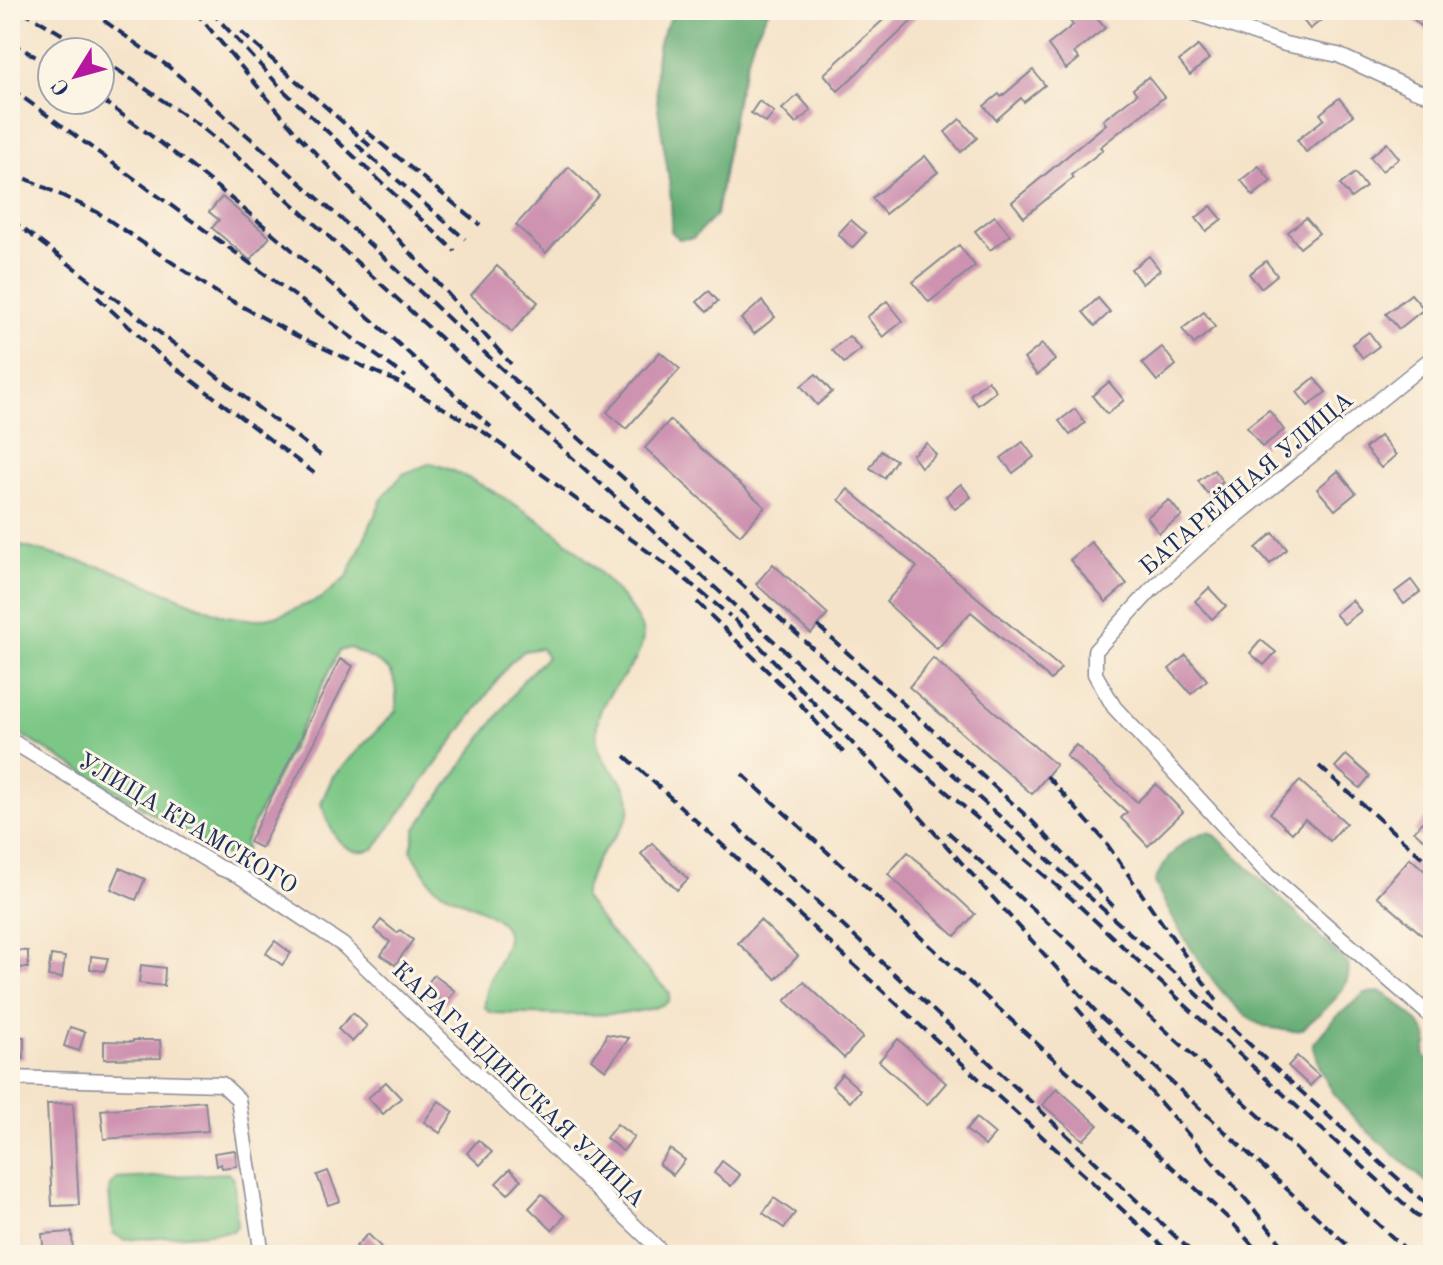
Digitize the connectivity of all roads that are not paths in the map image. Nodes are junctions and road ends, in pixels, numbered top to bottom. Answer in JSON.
{"nodes":[{"id":1,"x":1186,"y":10,"type":"edge"},
{"id":2,"x":1433,"y":96,"type":"edge"},
{"id":3,"x":1433,"y":357,"type":"edge"},
{"id":4,"x":10,"y":740,"type":"edge"},
{"id":5,"x":343,"y":945,"type":"joint"},
{"id":6,"x":1433,"y":1018,"type":"edge"},
{"id":7,"x":10,"y":1078,"type":"edge"},
{"id":8,"x":262,"y":1255,"type":"edge"},
{"id":9,"x":665,"y":1255,"type":"edge"}],
"edges":[{"from":1,"to":2,"type":"street"},
{"from":3,"to":6,"type":"street","name":"БАТАРЕЙНАЯ УЛИЦА"},
{"from":4,"to":5,"type":"street","name":"УЛИЦА КРАМСКОГО"},
{"from":5,"to":9,"type":"street","name":"КАРАГАНДИНСКАЯ УЛИЦА"},
{"from":7,"to":8,"type":"street"}]}
